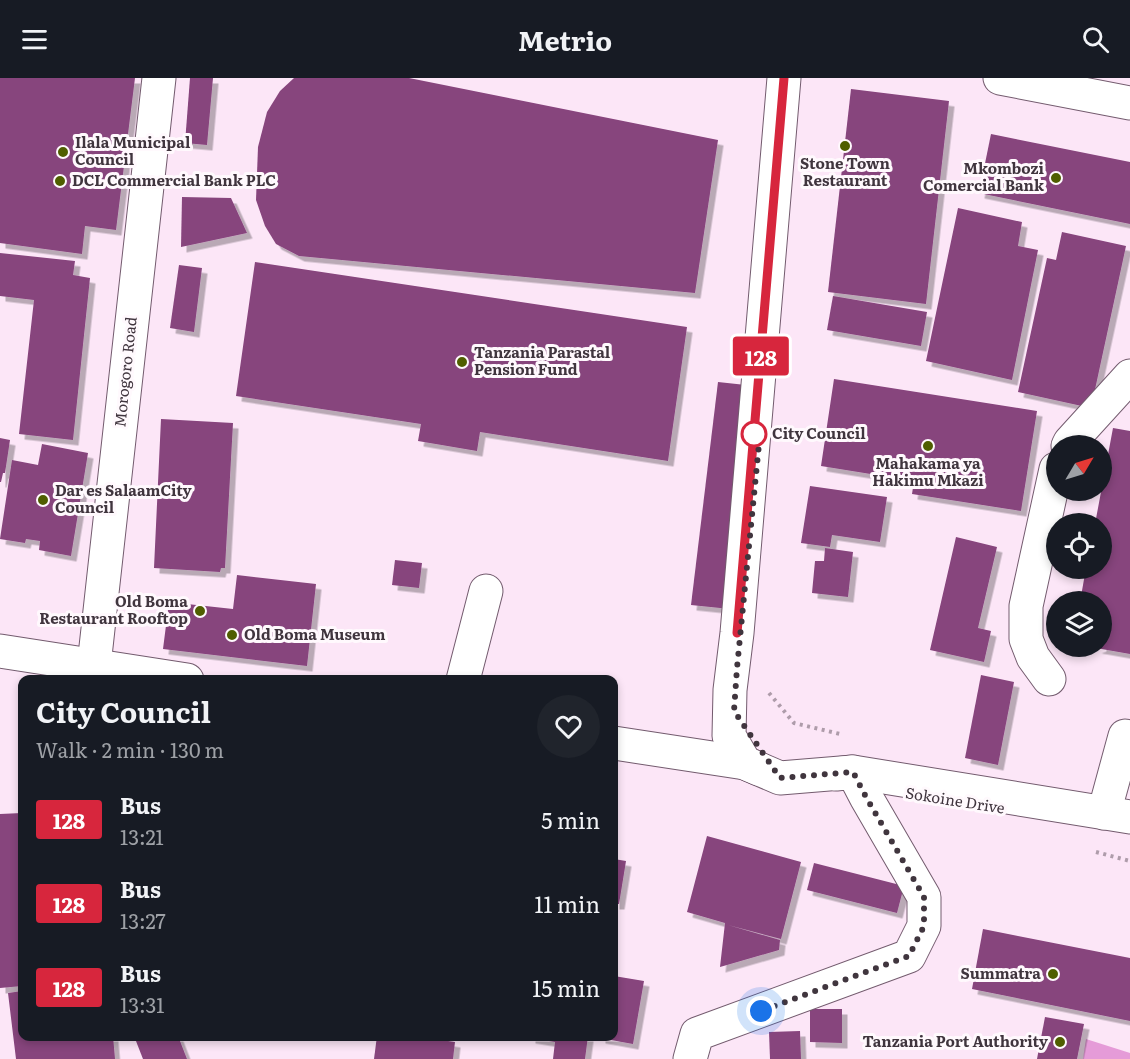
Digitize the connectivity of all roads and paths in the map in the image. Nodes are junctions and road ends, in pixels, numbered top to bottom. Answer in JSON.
{"nodes":[{"id":1,"x":159,"y":78,"type":"edge"},
{"id":2,"x":784,"y":78,"type":"edge"},
{"id":3,"x":1000,"y":78,"type":"edge"},
{"id":4,"x":1130,"y":103,"type":"edge"},
{"id":5,"x":1130,"y":376,"type":"edge"},
{"id":6,"x":1076,"y":435,"type":"edge"},
{"id":7,"x":1049,"y":501,"type":"edge"},
{"id":8,"x":486,"y":591,"type":"dead end"},
{"id":9,"x":0,"y":651,"type":"edge"},
{"id":10,"x":44,"y":657,"type":"junction"},
{"id":11,"x":94,"y":665,"type":"junction"},
{"id":12,"x":0,"y":675,"type":"edge"},
{"id":13,"x":156,"y":675,"type":"edge"},
{"id":14,"x":464,"y":675,"type":"edge"},
{"id":15,"x":1049,"y":680,"type":"dead end"},
{"id":16,"x":1125,"y":736,"type":"dead end"},
{"id":17,"x":618,"y":744,"type":"edge"},
{"id":18,"x":745,"y":763,"type":"junction"},
{"id":19,"x":853,"y":772,"type":"junction"},
{"id":20,"x":780,"y":778,"type":"junction"},
{"id":21,"x":1120,"y":814,"type":"edge"},
{"id":22,"x":690,"y":1059,"type":"edge"}],
"edges":[{"from":1,"to":11,"type":"street","name":"Morogoro Road"},
{"from":2,"to":18,"type":"street"},
{"from":2,"to":20,"type":"street"},
{"from":3,"to":4,"type":"street"},
{"from":5,"to":6,"type":"street"},
{"from":7,"to":15,"type":"street"},
{"from":8,"to":14,"type":"street"},
{"from":9,"to":10,"type":"street"},
{"from":10,"to":11,"type":"street"},
{"from":10,"to":12,"type":"street"},
{"from":11,"to":13,"type":"street"},
{"from":16,"to":21,"type":"street"},
{"from":17,"to":18,"type":"street","name":"Sokoine Drive"},
{"from":18,"to":20,"type":"street","name":"Sokoine Drive"},
{"from":19,"to":20,"type":"street","name":"Sokoine Drive"},
{"from":19,"to":21,"type":"street","name":"Sokoine Drive"},
{"from":19,"to":22,"type":"street"},
{"from":20,"to":21,"type":"street","name":"Sokoine Drive"}]}
